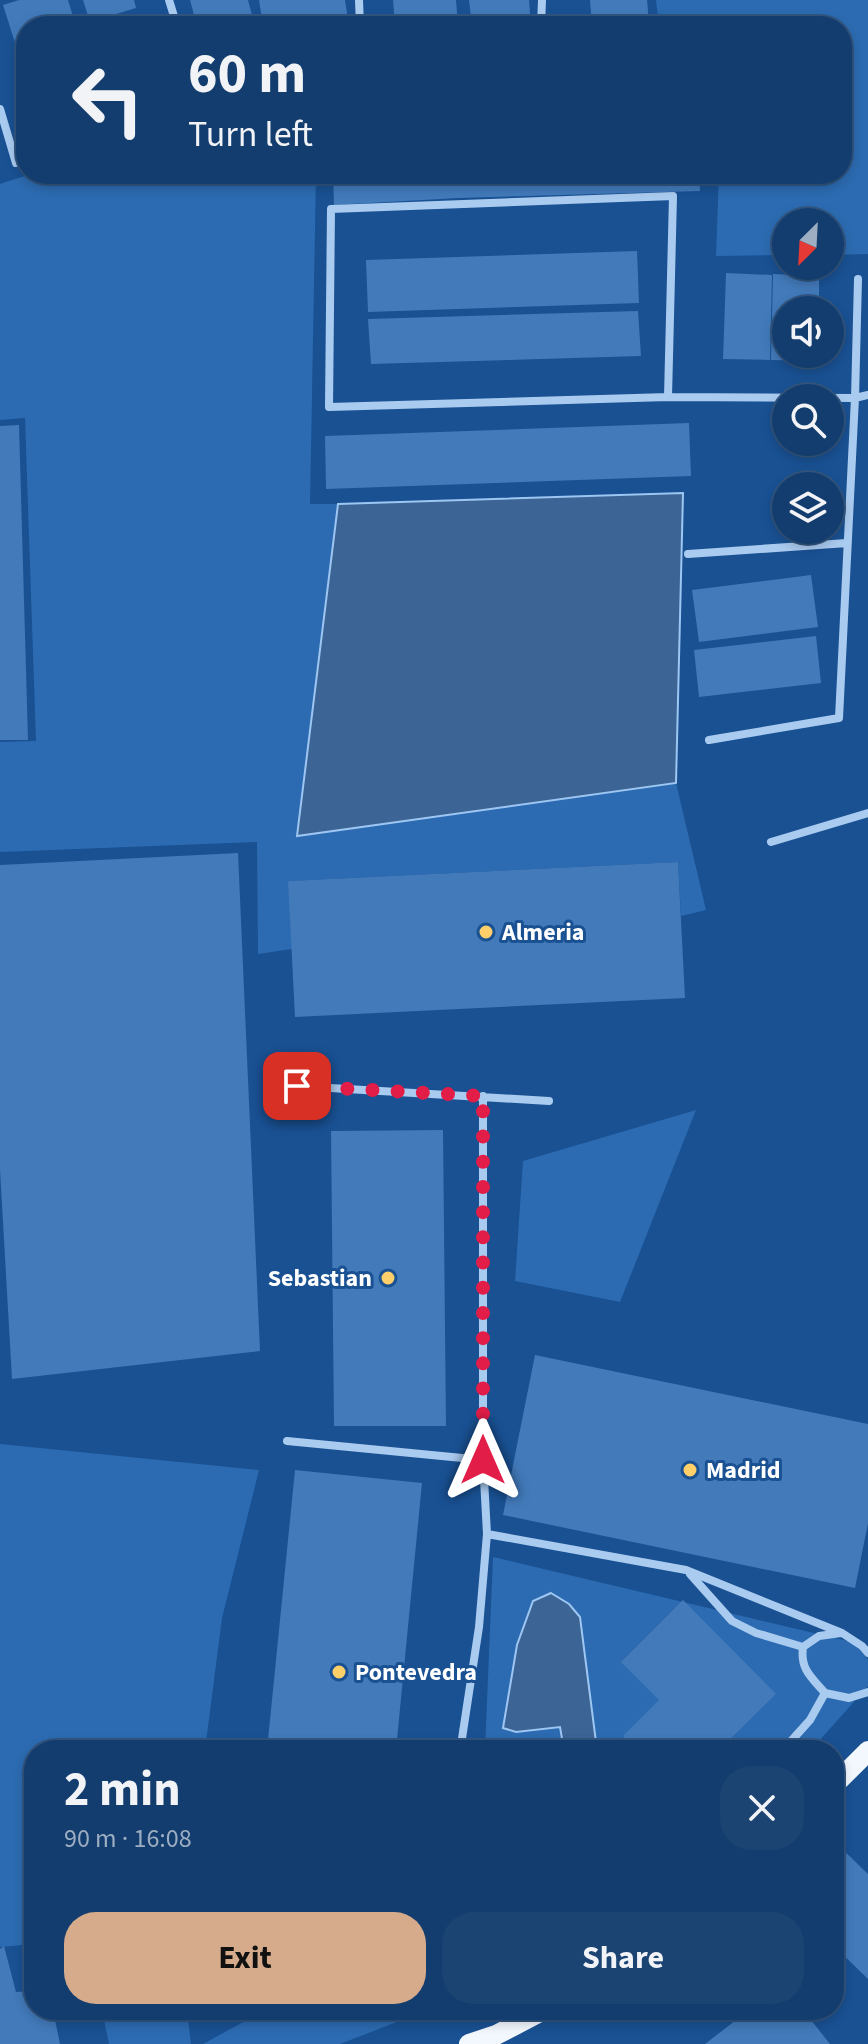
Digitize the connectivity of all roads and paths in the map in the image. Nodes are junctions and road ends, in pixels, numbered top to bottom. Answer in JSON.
{"nodes":[{"id":1,"x":0,"y":109,"type":"edge"},
{"id":2,"x":16,"y":163,"type":"dead end"},
{"id":3,"x":858,"y":279,"type":"dead end"},
{"id":4,"x":868,"y":395,"type":"edge"},
{"id":5,"x":668,"y":397,"type":"junction"},
{"id":6,"x":855,"y":398,"type":"junction"},
{"id":7,"x":847,"y":543,"type":"junction"},
{"id":8,"x":688,"y":554,"type":"dead end"},
{"id":9,"x":709,"y":740,"type":"dead end"},
{"id":10,"x":868,"y":813,"type":"edge"},
{"id":11,"x":771,"y":842,"type":"dead end"},
{"id":12,"x":297,"y":1086,"type":"dead end"},
{"id":13,"x":483,"y":1096,"type":"junction"},
{"id":14,"x":549,"y":1101,"type":"dead end"},
{"id":15,"x":287,"y":1441,"type":"dead end"},
{"id":16,"x":483,"y":1460,"type":"junction"},
{"id":17,"x":487,"y":1534,"type":"junction"},
{"id":18,"x":686,"y":1570,"type":"junction"},
{"id":19,"x":842,"y":1633,"type":"junction"},
{"id":20,"x":803,"y":1647,"type":"junction"},
{"id":21,"x":868,"y":1653,"type":"edge"},
{"id":22,"x":868,"y":1692,"type":"edge"},
{"id":23,"x":825,"y":1693,"type":"junction"},
{"id":24,"x":462,"y":1740,"type":"edge"},
{"id":25,"x":792,"y":1740,"type":"edge"},
{"id":26,"x":868,"y":1751,"type":"edge"},
{"id":27,"x":844,"y":1775,"type":"edge"},
{"id":28,"x":525,"y":2020,"type":"edge"},
{"id":29,"x":469,"y":2044,"type":"edge"}],
"edges":[{"from":1,"to":2,"type":"street"},
{"from":3,"to":6,"type":"street"},
{"from":4,"to":6,"type":"street"},
{"from":5,"to":5,"type":"street"},
{"from":5,"to":6,"type":"street"},
{"from":6,"to":7,"type":"street"},
{"from":7,"to":8,"type":"street"},
{"from":7,"to":9,"type":"street"},
{"from":10,"to":11,"type":"street"},
{"from":12,"to":13,"type":"street"},
{"from":13,"to":14,"type":"street"},
{"from":13,"to":16,"type":"street"},
{"from":15,"to":16,"type":"street"},
{"from":16,"to":17,"type":"street"},
{"from":17,"to":18,"type":"street"},
{"from":17,"to":24,"type":"street"},
{"from":18,"to":19,"type":"street"},
{"from":18,"to":20,"type":"street"},
{"from":19,"to":20,"type":"street"},
{"from":19,"to":21,"type":"street"},
{"from":20,"to":23,"type":"street"},
{"from":22,"to":23,"type":"street"},
{"from":23,"to":25,"type":"street"},
{"from":26,"to":27,"type":"main road"},
{"from":28,"to":29,"type":"main road"}]}
